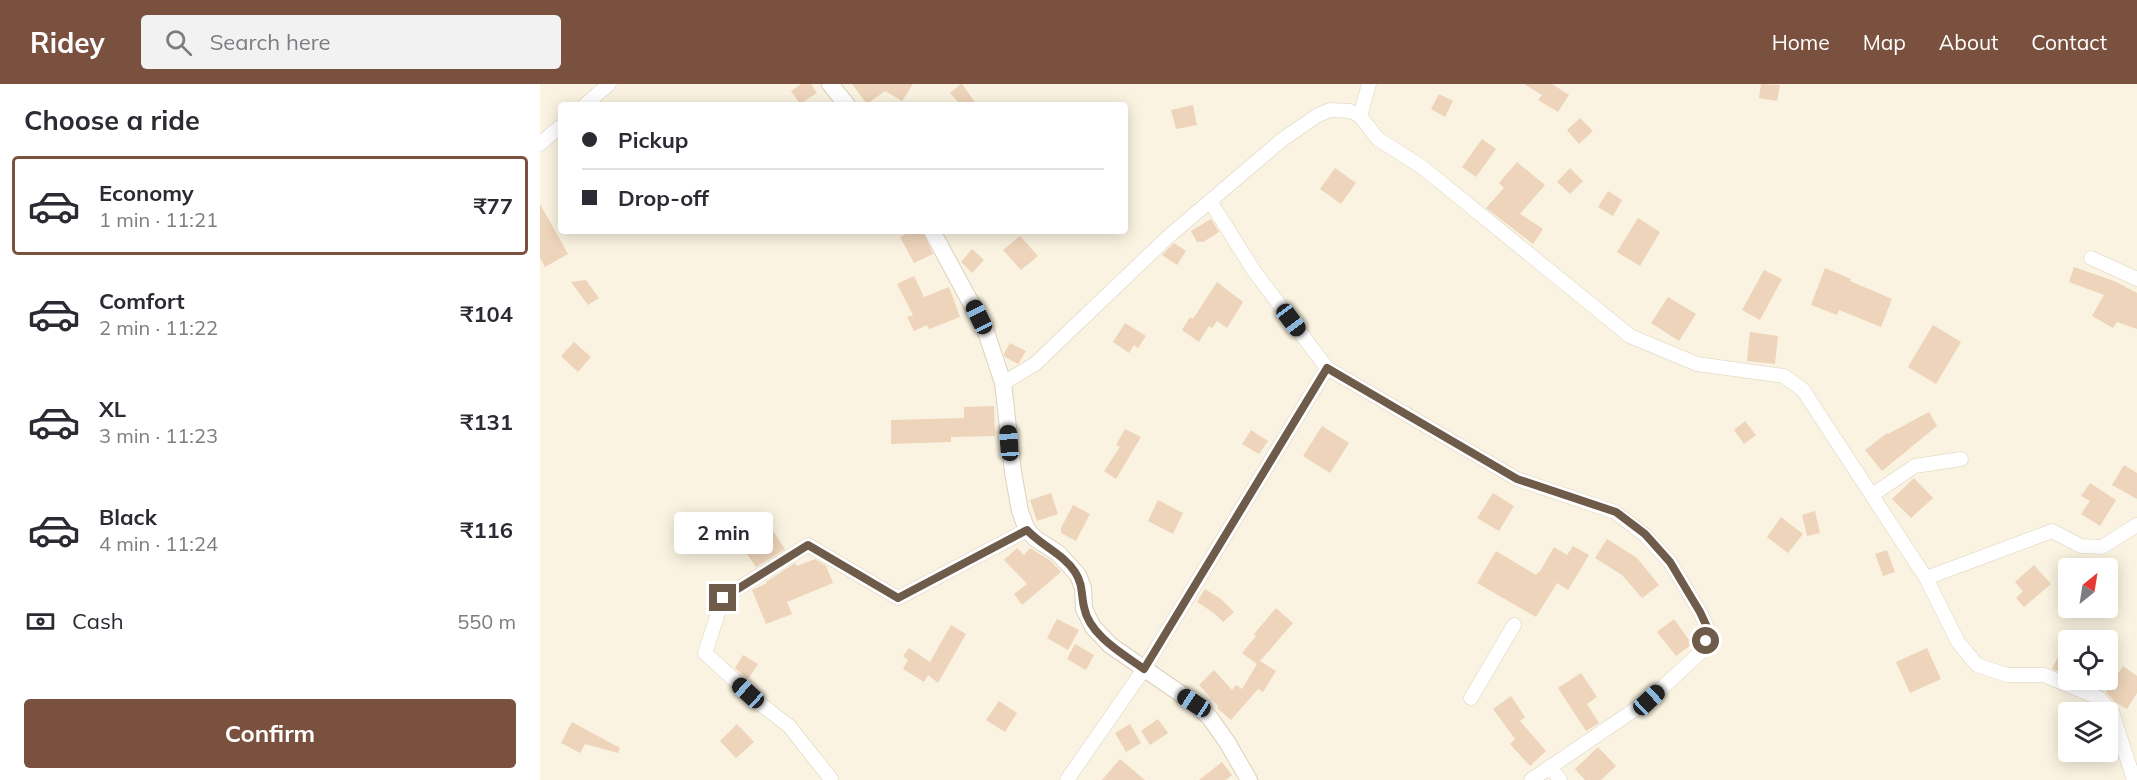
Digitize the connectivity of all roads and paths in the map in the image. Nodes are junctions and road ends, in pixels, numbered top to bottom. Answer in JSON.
{"nodes":[{"id":1,"x":609,"y":84,"type":"edge"},
{"id":2,"x":830,"y":84,"type":"edge"},
{"id":3,"x":1369,"y":84,"type":"edge"},
{"id":4,"x":588,"y":102,"type":"edge"},
{"id":5,"x":845,"y":102,"type":"edge"},
{"id":6,"x":1360,"y":116,"type":"junction"},
{"id":7,"x":558,"y":129,"type":"edge"},
{"id":8,"x":540,"y":144,"type":"edge"},
{"id":9,"x":1210,"y":201,"type":"junction"},
{"id":10,"x":934,"y":234,"type":"edge"},
{"id":11,"x":2091,"y":258,"type":"dead end"},
{"id":12,"x":2137,"y":279,"type":"edge"},
{"id":13,"x":1327,"y":368,"type":"junction"},
{"id":14,"x":1003,"y":383,"type":"junction"},
{"id":15,"x":1961,"y":459,"type":"dead end"},
{"id":16,"x":1872,"y":495,"type":"junction"},
{"id":17,"x":2137,"y":525,"type":"edge"},
{"id":18,"x":1027,"y":530,"type":"junction"},
{"id":19,"x":1926,"y":578,"type":"junction"},
{"id":20,"x":1514,"y":625,"type":"dead end"},
{"id":21,"x":1144,"y":669,"type":"junction"},
{"id":22,"x":1471,"y":698,"type":"dead end"},
{"id":23,"x":1551,"y":768,"type":"junction"},
{"id":24,"x":831,"y":779,"type":"edge"},
{"id":25,"x":1067,"y":780,"type":"edge"},
{"id":26,"x":1249,"y":780,"type":"edge"},
{"id":27,"x":1531,"y":780,"type":"edge"},
{"id":28,"x":1560,"y":780,"type":"edge"},
{"id":29,"x":2134,"y":780,"type":"edge"}],
"edges":[{"from":1,"to":4,"type":"street"},
{"from":2,"to":5,"type":"street"},
{"from":3,"to":6,"type":"street"},
{"from":6,"to":9,"type":"street"},
{"from":6,"to":16,"type":"street"},
{"from":7,"to":8,"type":"street"},
{"from":9,"to":13,"type":"street"},
{"from":9,"to":14,"type":"street"},
{"from":10,"to":14,"type":"street"},
{"from":11,"to":12,"type":"street"},
{"from":13,"to":21,"type":"street"},
{"from":13,"to":23,"type":"street"},
{"from":14,"to":18,"type":"street"},
{"from":15,"to":16,"type":"street"},
{"from":16,"to":19,"type":"street"},
{"from":17,"to":19,"type":"street"},
{"from":18,"to":21,"type":"street"},
{"from":18,"to":24,"type":"street"},
{"from":19,"to":29,"type":"street"},
{"from":20,"to":22,"type":"street"},
{"from":21,"to":25,"type":"street"},
{"from":21,"to":26,"type":"street"},
{"from":23,"to":27,"type":"street"},
{"from":23,"to":28,"type":"street"}]}
